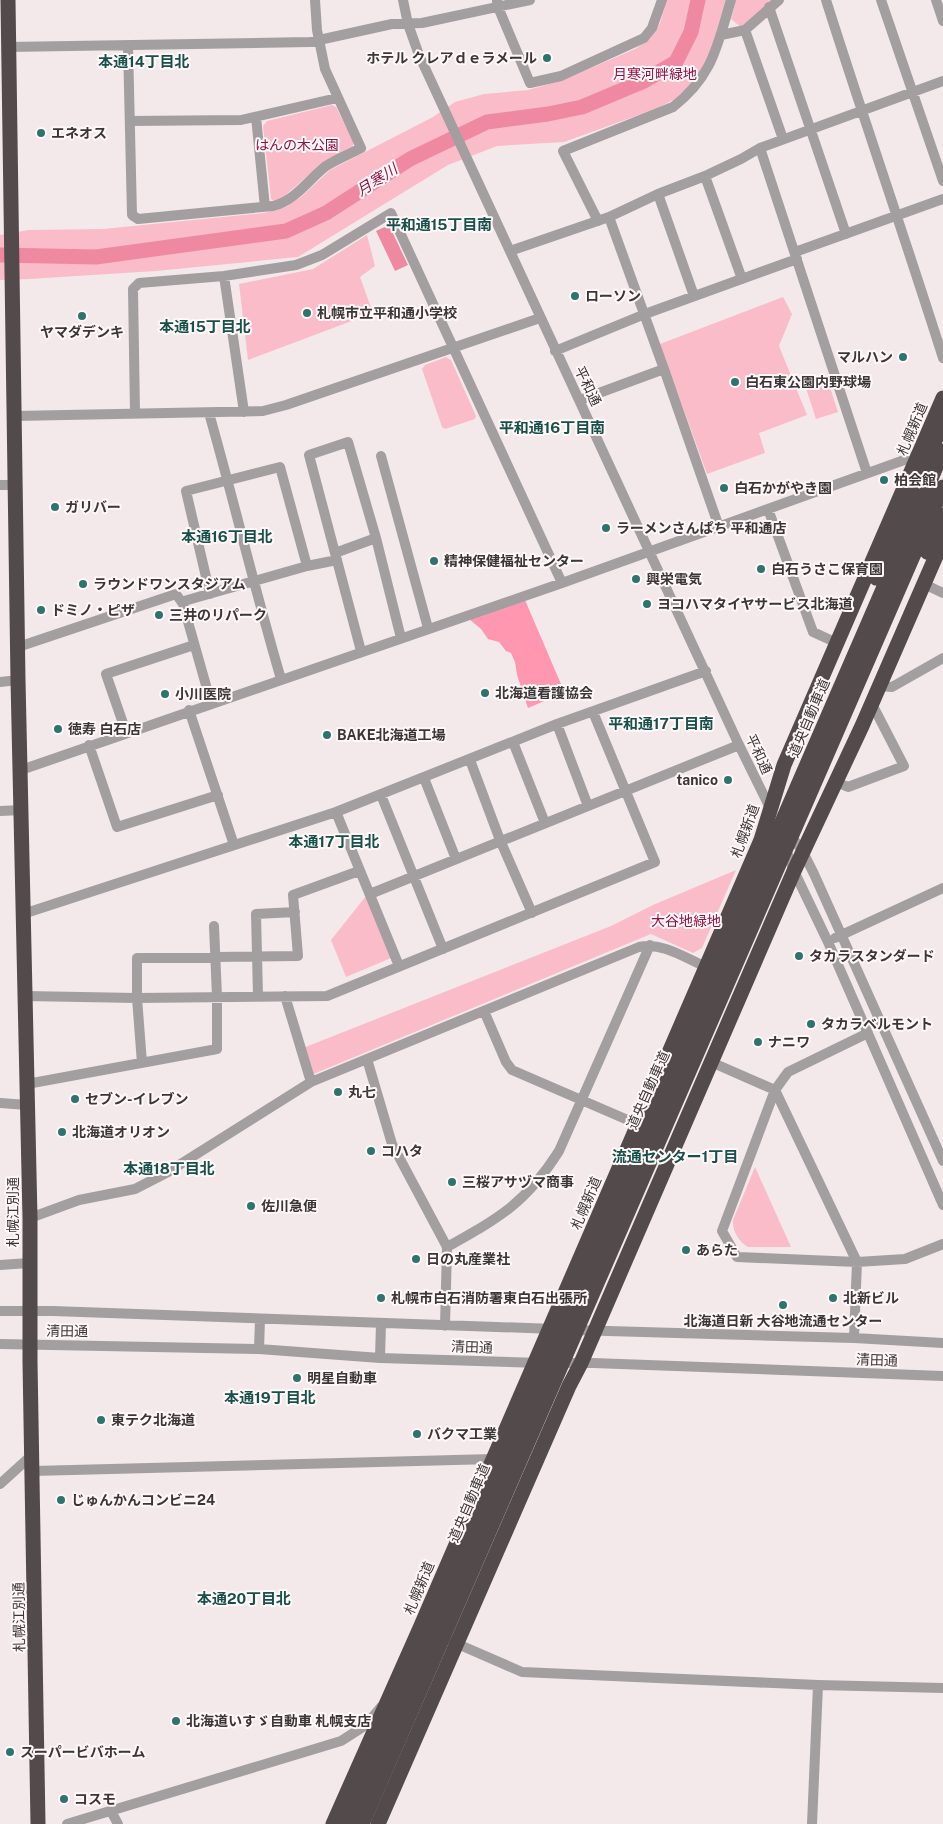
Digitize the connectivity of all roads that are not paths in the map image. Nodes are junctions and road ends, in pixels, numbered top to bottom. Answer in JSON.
{"nodes":[{"id":1,"x":8,"y":0,"type":"edge"},
{"id":2,"x":315,"y":0,"type":"edge"},
{"id":3,"x":403,"y":0,"type":"edge"},
{"id":4,"x":530,"y":0,"type":"edge"},
{"id":5,"x":662,"y":0,"type":"edge"},
{"id":6,"x":731,"y":0,"type":"edge"},
{"id":7,"x":779,"y":0,"type":"edge"},
{"id":8,"x":826,"y":0,"type":"edge"},
{"id":9,"x":881,"y":0,"type":"edge"},
{"id":10,"x":936,"y":0,"type":"edge"},
{"id":11,"x":497,"y":3,"type":"edge"},
{"id":12,"x":769,"y":7,"type":"junction"},
{"id":13,"x":943,"y":22,"type":"edge"},
{"id":14,"x":408,"y":24,"type":"junction"},
{"id":15,"x":745,"y":30,"type":"junction"},
{"id":16,"x":721,"y":35,"type":"junction"},
{"id":17,"x":319,"y":41,"type":"junction"},
{"id":18,"x":128,"y":46,"type":"junction"},
{"id":19,"x":8,"y":47,"type":"junction"},
{"id":20,"x":4,"y":65,"type":"edge"},
{"id":21,"x":943,"y":81,"type":"edge"},
{"id":22,"x":912,"y":92,"type":"junction"},
{"id":23,"x":337,"y":98,"type":"junction"},
{"id":24,"x":860,"y":110,"type":"junction"},
{"id":25,"x":256,"y":117,"type":"junction"},
{"id":26,"x":130,"y":121,"type":"junction"},
{"id":27,"x":809,"y":129,"type":"junction"},
{"id":28,"x":783,"y":139,"type":"junction"},
{"id":29,"x":760,"y":148,"type":"junction"},
{"id":30,"x":705,"y":176,"type":"junction"},
{"id":31,"x":943,"y":181,"type":"edge"},
{"id":32,"x":658,"y":194,"type":"junction"},
{"id":33,"x":943,"y":200,"type":"edge"},
{"id":34,"x":265,"y":207,"type":"junction"},
{"id":35,"x":898,"y":216,"type":"junction"},
{"id":36,"x":609,"y":217,"type":"junction"},
{"id":37,"x":598,"y":221,"type":"junction"},
{"id":38,"x":8,"y":234,"type":"edge"},
{"id":39,"x":846,"y":234,"type":"junction"},
{"id":40,"x":510,"y":251,"type":"junction"},
{"id":41,"x":796,"y":256,"type":"junction"},
{"id":42,"x":224,"y":276,"type":"junction"},
{"id":43,"x":742,"y":279,"type":"junction"},
{"id":44,"x":9,"y":282,"type":"edge"},
{"id":45,"x":694,"y":296,"type":"junction"},
{"id":46,"x":645,"y":314,"type":"junction"},
{"id":47,"x":540,"y":318,"type":"junction"},
{"id":48,"x":453,"y":348,"type":"junction"},
{"id":49,"x":555,"y":350,"type":"junction"},
{"id":50,"x":943,"y":358,"type":"edge"},
{"id":51,"x":664,"y":369,"type":"junction"},
{"id":52,"x":943,"y":398,"type":"edge"},
{"id":53,"x":580,"y":400,"type":"junction"},
{"id":54,"x":244,"y":412,"type":"junction"},
{"id":55,"x":135,"y":413,"type":"junction"},
{"id":56,"x":209,"y":413,"type":"junction"},
{"id":57,"x":15,"y":416,"type":"junction"},
{"id":58,"x":943,"y":422,"type":"edge"},
{"id":59,"x":943,"y":446,"type":"edge"},
{"id":60,"x":943,"y":451,"type":"edge"},
{"id":61,"x":381,"y":456,"type":"dead end"},
{"id":62,"x":918,"y":456,"type":"junction"},
{"id":63,"x":868,"y":473,"type":"junction"},
{"id":64,"x":228,"y":481,"type":"junction"},
{"id":65,"x":7,"y":485,"type":"edge"},
{"id":66,"x":943,"y":486,"type":"edge"},
{"id":67,"x":768,"y":509,"type":"junction"},
{"id":68,"x":943,"y":515,"type":"edge"},
{"id":69,"x":719,"y":527,"type":"junction"},
{"id":70,"x":376,"y":538,"type":"junction"},
{"id":71,"x":943,"y":540,"type":"edge"},
{"id":72,"x":649,"y":551,"type":"junction"},
{"id":73,"x":336,"y":556,"type":"junction"},
{"id":74,"x":307,"y":566,"type":"junction"},
{"id":75,"x":253,"y":583,"type":"junction"},
{"id":76,"x":562,"y":583,"type":"junction"},
{"id":77,"x":924,"y":584,"type":"junction"},
{"id":78,"x":943,"y":593,"type":"edge"},
{"id":79,"x":210,"y":594,"type":"junction"},
{"id":80,"x":183,"y":604,"type":"junction"},
{"id":81,"x":428,"y":628,"type":"junction"},
{"id":82,"x":401,"y":638,"type":"junction"},
{"id":83,"x":837,"y":643,"type":"junction"},
{"id":84,"x":194,"y":645,"type":"junction"},
{"id":85,"x":18,"y":647,"type":"junction"},
{"id":86,"x":361,"y":651,"type":"junction"},
{"id":87,"x":943,"y":658,"type":"edge"},
{"id":88,"x":706,"y":670,"type":"junction"},
{"id":89,"x":281,"y":679,"type":"junction"},
{"id":90,"x":18,"y":680,"type":"junction"},
{"id":91,"x":0,"y":682,"type":"edge"},
{"id":92,"x":879,"y":686,"type":"junction"},
{"id":93,"x":211,"y":703,"type":"junction"},
{"id":94,"x":872,"y":704,"type":"junction"},
{"id":95,"x":189,"y":710,"type":"junction"},
{"id":96,"x":593,"y":712,"type":"junction"},
{"id":97,"x":557,"y":724,"type":"junction"},
{"id":98,"x":862,"y":726,"type":"junction"},
{"id":99,"x":126,"y":732,"type":"junction"},
{"id":100,"x":513,"y":742,"type":"junction"},
{"id":101,"x":89,"y":745,"type":"junction"},
{"id":102,"x":739,"y":745,"type":"junction"},
{"id":103,"x":470,"y":760,"type":"junction"},
{"id":104,"x":784,"y":765,"type":"junction"},
{"id":105,"x":21,"y":770,"type":"junction"},
{"id":106,"x":424,"y":778,"type":"junction"},
{"id":107,"x":836,"y":782,"type":"junction"},
{"id":108,"x":625,"y":791,"type":"junction"},
{"id":109,"x":218,"y":795,"type":"junction"},
{"id":110,"x":381,"y":795,"type":"junction"},
{"id":111,"x":588,"y":806,"type":"junction"},
{"id":112,"x":771,"y":808,"type":"junction"},
{"id":113,"x":22,"y":810,"type":"junction"},
{"id":114,"x":0,"y":811,"type":"edge"},
{"id":115,"x":336,"y":812,"type":"junction"},
{"id":116,"x":545,"y":823,"type":"junction"},
{"id":117,"x":500,"y":840,"type":"junction"},
{"id":118,"x":234,"y":845,"type":"junction"},
{"id":119,"x":803,"y":852,"type":"junction"},
{"id":120,"x":456,"y":859,"type":"junction"},
{"id":121,"x":359,"y":871,"type":"junction"},
{"id":122,"x":794,"y":871,"type":"junction"},
{"id":123,"x":413,"y":876,"type":"junction"},
{"id":124,"x":943,"y":888,"type":"edge"},
{"id":125,"x":370,"y":894,"type":"junction"},
{"id":126,"x":295,"y":912,"type":"junction"},
{"id":127,"x":532,"y":913,"type":"junction"},
{"id":128,"x":23,"y":914,"type":"junction"},
{"id":129,"x":214,"y":926,"type":"dead end"},
{"id":130,"x":841,"y":935,"type":"junction"},
{"id":131,"x":828,"y":942,"type":"junction"},
{"id":132,"x":650,"y":945,"type":"junction"},
{"id":133,"x":443,"y":949,"type":"junction"},
{"id":134,"x":215,"y":958,"type":"junction"},
{"id":135,"x":258,"y":958,"type":"junction"},
{"id":136,"x":400,"y":966,"type":"junction"},
{"id":137,"x":706,"y":967,"type":"junction"},
{"id":138,"x":25,"y":996,"type":"junction"},
{"id":139,"x":258,"y":996,"type":"junction"},
{"id":140,"x":285,"y":996,"type":"junction"},
{"id":141,"x":217,"y":997,"type":"junction"},
{"id":142,"x":137,"y":998,"type":"junction"},
{"id":143,"x":484,"y":1011,"type":"junction"},
{"id":144,"x":868,"y":1033,"type":"junction"},
{"id":145,"x":367,"y":1059,"type":"junction"},
{"id":146,"x":710,"y":1062,"type":"junction"},
{"id":147,"x":142,"y":1063,"type":"junction"},
{"id":148,"x":311,"y":1082,"type":"junction"},
{"id":149,"x":28,"y":1084,"type":"junction"},
{"id":150,"x":775,"y":1090,"type":"junction"},
{"id":151,"x":582,"y":1100,"type":"junction"},
{"id":152,"x":0,"y":1103,"type":"edge"},
{"id":153,"x":27,"y":1105,"type":"junction"},
{"id":154,"x":637,"y":1124,"type":"junction"},
{"id":155,"x":943,"y":1161,"type":"edge"},
{"id":156,"x":943,"y":1205,"type":"edge"},
{"id":157,"x":30,"y":1218,"type":"junction"},
{"id":158,"x":943,"y":1244,"type":"edge"},
{"id":159,"x":447,"y":1247,"type":"junction"},
{"id":160,"x":857,"y":1262,"type":"junction"},
{"id":161,"x":29,"y":1263,"type":"junction"},
{"id":162,"x":0,"y":1265,"type":"edge"},
{"id":163,"x":0,"y":1311,"type":"edge"},
{"id":164,"x":30,"y":1312,"type":"junction"},
{"id":165,"x":260,"y":1319,"type":"junction"},
{"id":166,"x":381,"y":1323,"type":"junction"},
{"id":167,"x":445,"y":1326,"type":"junction"},
{"id":168,"x":549,"y":1329,"type":"junction"},
{"id":169,"x":594,"y":1330,"type":"junction"},
{"id":170,"x":854,"y":1338,"type":"junction"},
{"id":171,"x":943,"y":1343,"type":"edge"},
{"id":172,"x":0,"y":1344,"type":"edge"},
{"id":173,"x":30,"y":1344,"type":"junction"},
{"id":174,"x":259,"y":1349,"type":"junction"},
{"id":175,"x":380,"y":1358,"type":"junction"},
{"id":176,"x":534,"y":1363,"type":"junction"},
{"id":177,"x":581,"y":1363,"type":"junction"},
{"id":178,"x":943,"y":1376,"type":"edge"},
{"id":179,"x":32,"y":1455,"type":"junction"},
{"id":180,"x":493,"y":1459,"type":"junction"},
{"id":181,"x":33,"y":1471,"type":"junction"},
{"id":182,"x":0,"y":1484,"type":"edge"},
{"id":183,"x":420,"y":1628,"type":"junction"},
{"id":184,"x":457,"y":1644,"type":"junction"},
{"id":185,"x":818,"y":1685,"type":"junction"},
{"id":186,"x":943,"y":1688,"type":"edge"},
{"id":187,"x":388,"y":1699,"type":"junction"},
{"id":188,"x":111,"y":1811,"type":"junction"},
{"id":189,"x":380,"y":1823,"type":"edge"},
{"id":190,"x":38,"y":1824,"type":"edge"},
{"id":191,"x":67,"y":1824,"type":"edge"},
{"id":192,"x":118,"y":1824,"type":"edge"},
{"id":193,"x":332,"y":1824,"type":"edge"},
{"id":194,"x":347,"y":1824,"type":"edge"},
{"id":195,"x":362,"y":1824,"type":"edge"},
{"id":196,"x":812,"y":1824,"type":"edge"}],
"edges":[{"from":1,"to":19,"type":"highway","name":"札幌江別通"},
{"from":2,"to":17,"type":"street"},
{"from":3,"to":14,"type":"street","name":"平和通"},
{"from":4,"to":11,"type":"street"},
{"from":5,"to":11,"type":"street"},
{"from":6,"to":16,"type":"street"},
{"from":7,"to":12,"type":"street"},
{"from":8,"to":24,"type":"street"},
{"from":9,"to":22,"type":"street"},
{"from":10,"to":13,"type":"street"},
{"from":11,"to":14,"type":"street"},
{"from":12,"to":15,"type":"street"},
{"from":12,"to":27,"type":"street"},
{"from":14,"to":17,"type":"street"},
{"from":14,"to":40,"type":"street","name":"平和通"},
{"from":15,"to":16,"type":"street"},
{"from":15,"to":28,"type":"street"},
{"from":16,"to":37,"type":"street"},
{"from":17,"to":18,"type":"street"},
{"from":17,"to":23,"type":"street"},
{"from":18,"to":19,"type":"street"},
{"from":18,"to":26,"type":"street"},
{"from":19,"to":20,"type":"highway","name":"札幌江別通"},
{"from":20,"to":38,"type":"highway","name":"札幌江別通"},
{"from":21,"to":22,"type":"street"},
{"from":22,"to":24,"type":"street"},
{"from":22,"to":31,"type":"street"},
{"from":23,"to":25,"type":"street"},
{"from":23,"to":34,"type":"street"},
{"from":24,"to":27,"type":"street"},
{"from":24,"to":35,"type":"street"},
{"from":25,"to":26,"type":"street"},
{"from":25,"to":34,"type":"street"},
{"from":26,"to":34,"type":"street"},
{"from":27,"to":28,"type":"street"},
{"from":27,"to":39,"type":"street"},
{"from":28,"to":29,"type":"street"},
{"from":29,"to":30,"type":"street"},
{"from":29,"to":41,"type":"street"},
{"from":30,"to":32,"type":"street"},
{"from":30,"to":43,"type":"street"},
{"from":32,"to":36,"type":"street"},
{"from":32,"to":45,"type":"street"},
{"from":33,"to":35,"type":"street"},
{"from":35,"to":39,"type":"street"},
{"from":35,"to":50,"type":"street"},
{"from":36,"to":37,"type":"street"},
{"from":36,"to":46,"type":"street"},
{"from":37,"to":40,"type":"street"},
{"from":38,"to":44,"type":"highway","name":"札幌江別通"},
{"from":39,"to":41,"type":"street"},
{"from":40,"to":47,"type":"street","name":"平和通"},
{"from":41,"to":43,"type":"street"},
{"from":41,"to":63,"type":"street"},
{"from":42,"to":48,"type":"street"},
{"from":42,"to":54,"type":"street"},
{"from":42,"to":55,"type":"street"},
{"from":43,"to":45,"type":"street"},
{"from":44,"to":57,"type":"highway","name":"札幌江別通"},
{"from":45,"to":46,"type":"street"},
{"from":46,"to":49,"type":"street"},
{"from":46,"to":51,"type":"street"},
{"from":47,"to":48,"type":"street"},
{"from":47,"to":49,"type":"street","name":"平和通"},
{"from":48,"to":54,"type":"street"},
{"from":48,"to":76,"type":"street"},
{"from":49,"to":53,"type":"street","name":"平和通"},
{"from":51,"to":53,"type":"street"},
{"from":51,"to":69,"type":"street"},
{"from":52,"to":62,"type":"highway","name":"札幌新道"},
{"from":53,"to":72,"type":"street","name":"平和通"},
{"from":54,"to":56,"type":"street"},
{"from":55,"to":56,"type":"street"},
{"from":55,"to":57,"type":"street"},
{"from":56,"to":64,"type":"street"},
{"from":57,"to":65,"type":"highway","name":"札幌江別通"},
{"from":58,"to":104,"type":"highway","bridge":true},
{"from":59,"to":62,"type":"street"},
{"from":60,"to":194,"type":"highway","name":"道央自動車道","bridge":true},
{"from":61,"to":81,"type":"street"},
{"from":62,"to":63,"type":"street"},
{"from":62,"to":83,"type":"highway","name":"札幌新道"},
{"from":63,"to":67,"type":"street"},
{"from":64,"to":74,"type":"street"},
{"from":64,"to":75,"type":"street"},
{"from":64,"to":79,"type":"street"},
{"from":65,"to":85,"type":"highway","name":"札幌江別通"},
{"from":66,"to":195,"type":"highway","bridge":true},
{"from":67,"to":69,"type":"street"},
{"from":67,"to":83,"type":"street"},
{"from":68,"to":98,"type":"highway"},
{"from":69,"to":72,"type":"street"},
{"from":70,"to":73,"type":"street"},
{"from":70,"to":73,"type":"street"},
{"from":70,"to":82,"type":"street"},
{"from":71,"to":77,"type":"highway"},
{"from":72,"to":76,"type":"street"},
{"from":72,"to":88,"type":"street","name":"平和通"},
{"from":73,"to":74,"type":"street"},
{"from":73,"to":86,"type":"street"},
{"from":74,"to":75,"type":"street"},
{"from":75,"to":79,"type":"street"},
{"from":75,"to":89,"type":"street"},
{"from":76,"to":81,"type":"street"},
{"from":77,"to":78,"type":"street"},
{"from":77,"to":92,"type":"highway"},
{"from":79,"to":80,"type":"street"},
{"from":80,"to":84,"type":"street"},
{"from":80,"to":85,"type":"street"},
{"from":81,"to":82,"type":"street"},
{"from":82,"to":86,"type":"street"},
{"from":83,"to":104,"type":"highway","name":"札幌新道"},
{"from":84,"to":93,"type":"street"},
{"from":84,"to":99,"type":"street"},
{"from":85,"to":90,"type":"highway","name":"札幌江別通"},
{"from":86,"to":89,"type":"street"},
{"from":87,"to":92,"type":"street"},
{"from":88,"to":96,"type":"street"},
{"from":88,"to":102,"type":"street","name":"平和通"},
{"from":89,"to":93,"type":"street"},
{"from":90,"to":91,"type":"street"},
{"from":90,"to":105,"type":"highway","name":"札幌江別通"},
{"from":92,"to":94,"type":"highway"},
{"from":93,"to":95,"type":"street"},
{"from":94,"to":98,"type":"highway"},
{"from":94,"to":107,"type":"street"},
{"from":95,"to":99,"type":"street"},
{"from":95,"to":109,"type":"street"},
{"from":96,"to":97,"type":"street"},
{"from":96,"to":108,"type":"street"},
{"from":97,"to":100,"type":"street"},
{"from":97,"to":111,"type":"street"},
{"from":98,"to":107,"type":"highway"},
{"from":99,"to":101,"type":"street"},
{"from":100,"to":103,"type":"street"},
{"from":100,"to":116,"type":"street"},
{"from":101,"to":105,"type":"street"},
{"from":101,"to":109,"type":"street"},
{"from":102,"to":108,"type":"street"},
{"from":102,"to":112,"type":"street","name":"平和通"},
{"from":103,"to":106,"type":"street"},
{"from":103,"to":117,"type":"street"},
{"from":104,"to":112,"type":"highway","name":"札幌新道"},
{"from":105,"to":113,"type":"highway","name":"札幌江別通"},
{"from":106,"to":110,"type":"street"},
{"from":106,"to":120,"type":"street"},
{"from":107,"to":119,"type":"highway"},
{"from":108,"to":111,"type":"street"},
{"from":108,"to":127,"type":"street"},
{"from":109,"to":118,"type":"street"},
{"from":110,"to":115,"type":"street"},
{"from":110,"to":123,"type":"street"},
{"from":111,"to":116,"type":"street"},
{"from":112,"to":119,"type":"street","name":"平和通"},
{"from":112,"to":122,"type":"street","name":"平和通"},
{"from":112,"to":137,"type":"highway","name":"札幌新道"},
{"from":113,"to":114,"type":"street"},
{"from":113,"to":128,"type":"highway","name":"札幌江別通"},
{"from":115,"to":118,"type":"street"},
{"from":115,"to":121,"type":"street"},
{"from":116,"to":117,"type":"street"},
{"from":117,"to":120,"type":"street"},
{"from":117,"to":127,"type":"street"},
{"from":118,"to":128,"type":"street"},
{"from":119,"to":122,"type":"highway"},
{"from":119,"to":130,"type":"street","name":"平和通"},
{"from":120,"to":123,"type":"street"},
{"from":121,"to":125,"type":"street"},
{"from":121,"to":126,"type":"street"},
{"from":122,"to":131,"type":"street","name":"平和通"},
{"from":122,"to":146,"type":"highway"},
{"from":123,"to":125,"type":"street"},
{"from":123,"to":133,"type":"street"},
{"from":124,"to":130,"type":"street"},
{"from":125,"to":136,"type":"street"},
{"from":126,"to":135,"type":"street"},
{"from":126,"to":135,"type":"street"},
{"from":127,"to":133,"type":"street"},
{"from":128,"to":138,"type":"highway","name":"札幌江別通"},
{"from":129,"to":134,"type":"street"},
{"from":130,"to":131,"type":"street"},
{"from":130,"to":155,"type":"street","name":"平和通"},
{"from":131,"to":144,"type":"street","name":"平和通"},
{"from":132,"to":137,"type":"street"},
{"from":132,"to":143,"type":"street"},
{"from":132,"to":151,"type":"street"},
{"from":133,"to":136,"type":"street"},
{"from":134,"to":135,"type":"street"},
{"from":134,"to":141,"type":"street"},
{"from":134,"to":142,"type":"street"},
{"from":135,"to":139,"type":"street"},
{"from":136,"to":140,"type":"street"},
{"from":137,"to":154,"type":"highway","name":"札幌新道"},
{"from":138,"to":142,"type":"street"},
{"from":138,"to":149,"type":"highway","name":"札幌江別通"},
{"from":139,"to":140,"type":"street"},
{"from":139,"to":141,"type":"street"},
{"from":140,"to":148,"type":"street"},
{"from":141,"to":142,"type":"street"},
{"from":141,"to":147,"type":"street"},
{"from":142,"to":147,"type":"street"},
{"from":143,"to":145,"type":"street"},
{"from":143,"to":151,"type":"street"},
{"from":144,"to":150,"type":"street"},
{"from":144,"to":156,"type":"street","name":"平和通"},
{"from":145,"to":148,"type":"street"},
{"from":145,"to":159,"type":"street"},
{"from":146,"to":150,"type":"street"},
{"from":146,"to":169,"type":"highway"},
{"from":147,"to":149,"type":"street"},
{"from":148,"to":157,"type":"street"},
{"from":149,"to":153,"type":"highway","name":"札幌江別通"},
{"from":150,"to":160,"type":"street"},
{"from":150,"to":160,"type":"street"},
{"from":151,"to":154,"type":"street"},
{"from":151,"to":159,"type":"street"},
{"from":152,"to":153,"type":"street"},
{"from":153,"to":157,"type":"highway","name":"札幌江別通"},
{"from":154,"to":168,"type":"highway","name":"札幌新道"},
{"from":157,"to":161,"type":"highway","name":"札幌江別通"},
{"from":158,"to":160,"type":"street"},
{"from":159,"to":167,"type":"street"},
{"from":160,"to":170,"type":"street"},
{"from":161,"to":162,"type":"street"},
{"from":161,"to":164,"type":"highway","name":"札幌江別通"},
{"from":163,"to":164,"type":"street","name":"清田通"},
{"from":164,"to":165,"type":"street","name":"清田通"},
{"from":164,"to":173,"type":"highway","name":"札幌江別通"},
{"from":165,"to":166,"type":"street","name":"清田通"},
{"from":165,"to":174,"type":"street"},
{"from":166,"to":167,"type":"street","name":"清田通"},
{"from":166,"to":175,"type":"street"},
{"from":167,"to":168,"type":"street","name":"清田通"},
{"from":168,"to":169,"type":"street","name":"清田通"},
{"from":168,"to":176,"type":"highway","name":"札幌新道"},
{"from":169,"to":170,"type":"street","name":"清田通"},
{"from":169,"to":177,"type":"highway"},
{"from":170,"to":171,"type":"street","name":"清田通"},
{"from":172,"to":173,"type":"street","name":"清田通"},
{"from":173,"to":174,"type":"street","name":"清田通"},
{"from":173,"to":179,"type":"highway","name":"札幌江別通"},
{"from":174,"to":175,"type":"street","name":"清田通"},
{"from":175,"to":176,"type":"street","name":"清田通"},
{"from":176,"to":177,"type":"street","name":"清田通"},
{"from":176,"to":180,"type":"highway","name":"札幌新道"},
{"from":177,"to":178,"type":"street","name":"清田通"},
{"from":177,"to":184,"type":"highway"},
{"from":179,"to":181,"type":"highway","name":"札幌江別通"},
{"from":179,"to":182,"type":"street"},
{"from":180,"to":181,"type":"street"},
{"from":180,"to":183,"type":"highway","name":"札幌新道"},
{"from":181,"to":190,"type":"highway","name":"札幌江別通"},
{"from":183,"to":184,"type":"street"},
{"from":183,"to":187,"type":"highway","name":"札幌新道"},
{"from":184,"to":185,"type":"street"},
{"from":184,"to":189,"type":"highway"},
{"from":185,"to":186,"type":"street"},
{"from":185,"to":196,"type":"street"},
{"from":187,"to":188,"type":"street"},
{"from":187,"to":193,"type":"highway","name":"札幌新道"},
{"from":188,"to":191,"type":"street"},
{"from":188,"to":192,"type":"street"}]}
